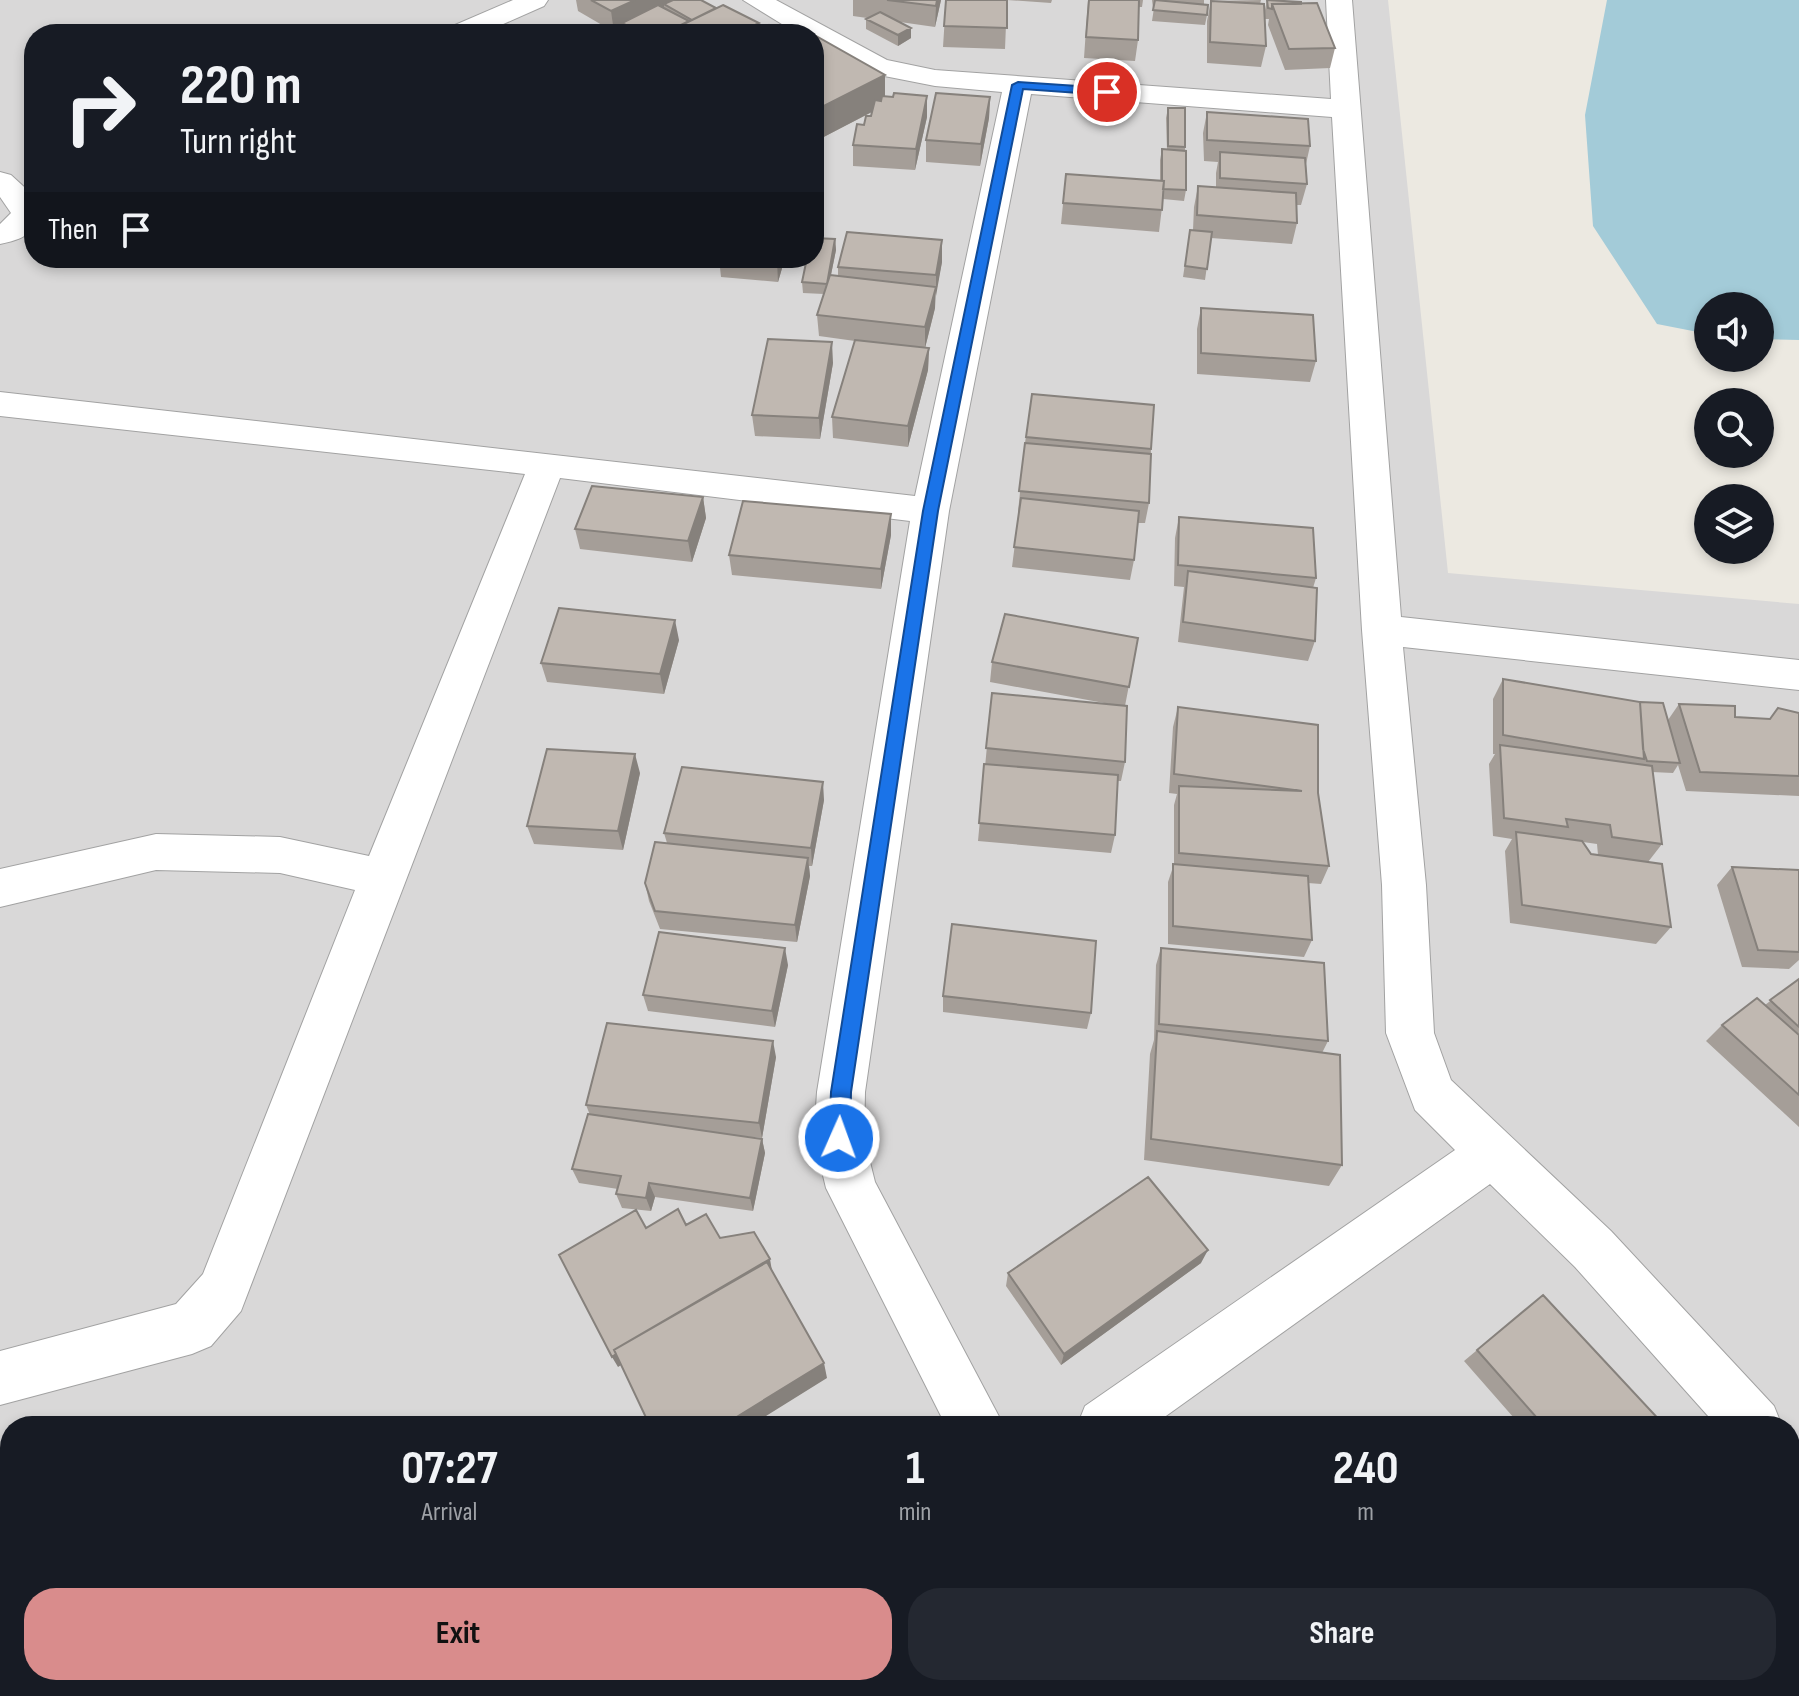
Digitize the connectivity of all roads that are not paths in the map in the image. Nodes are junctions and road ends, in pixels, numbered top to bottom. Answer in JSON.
{"nodes":[{"id":1,"x":535,"y":0,"type":"edge"},
{"id":2,"x":756,"y":0,"type":"edge"},
{"id":3,"x":1339,"y":0,"type":"edge"},
{"id":4,"x":787,"y":7,"type":"edge"},
{"id":5,"x":481,"y":24,"type":"edge"},
{"id":6,"x":813,"y":24,"type":"edge"},
{"id":7,"x":824,"y":31,"type":"edge"},
{"id":8,"x":1018,"y":85,"type":"junction"},
{"id":9,"x":1347,"y":109,"type":"junction"},
{"id":10,"x":0,"y":181,"type":"edge"},
{"id":11,"x":24,"y":205,"type":"edge"},
{"id":12,"x":0,"y":404,"type":"edge"},
{"id":13,"x":547,"y":464,"type":"junction"},
{"id":14,"x":930,"y":511,"type":"junction"},
{"id":15,"x":1382,"y":630,"type":"junction"},
{"id":16,"x":1799,"y":675,"type":"edge"},
{"id":17,"x":382,"y":878,"type":"junction"},
{"id":18,"x":0,"y":888,"type":"edge"},
{"id":19,"x":1494,"y":1152,"type":"junction"},
{"id":20,"x":0,"y":1378,"type":"edge"},
{"id":21,"x":971,"y":1416,"type":"edge"},
{"id":22,"x":1119,"y":1416,"type":"edge"},
{"id":23,"x":1745,"y":1416,"type":"edge"}],
"edges":[{"from":1,"to":5,"type":"street"},
{"from":2,"to":4,"type":"street"},
{"from":3,"to":9,"type":"street"},
{"from":4,"to":6,"type":"street"},
{"from":7,"to":8,"type":"street"},
{"from":8,"to":9,"type":"street"},
{"from":8,"to":14,"type":"street"},
{"from":9,"to":15,"type":"street"},
{"from":10,"to":11,"type":"street"},
{"from":12,"to":13,"type":"street"},
{"from":13,"to":14,"type":"street"},
{"from":13,"to":17,"type":"street"},
{"from":14,"to":21,"type":"street"},
{"from":15,"to":16,"type":"street"},
{"from":15,"to":19,"type":"street"},
{"from":17,"to":18,"type":"street"},
{"from":17,"to":20,"type":"street"},
{"from":19,"to":22,"type":"street"},
{"from":19,"to":23,"type":"street"}]}
